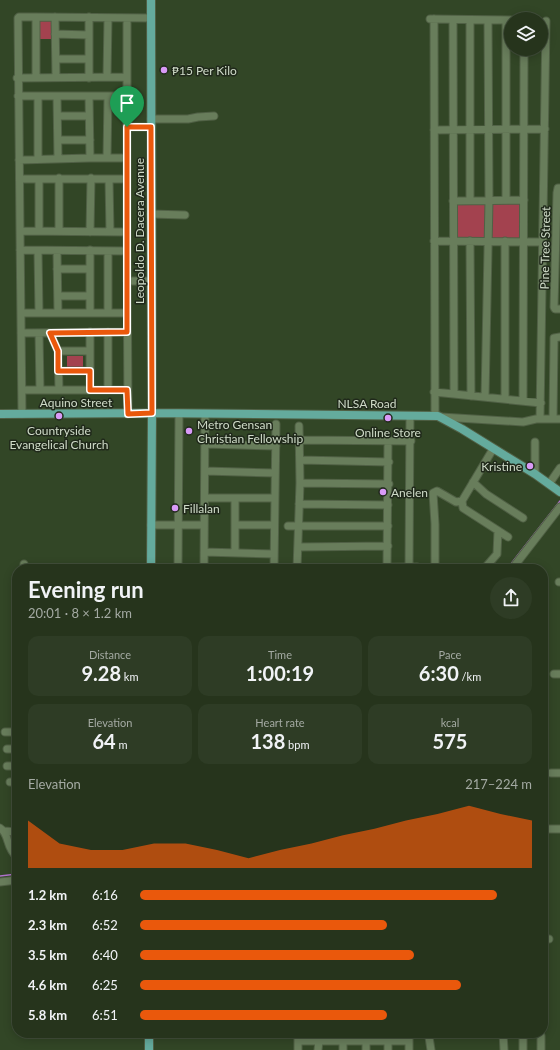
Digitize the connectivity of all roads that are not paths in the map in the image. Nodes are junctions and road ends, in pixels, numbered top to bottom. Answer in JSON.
{"nodes":[{"id":1,"x":151,"y":0,"type":"edge"},
{"id":2,"x":36,"y":17,"type":"junction"},
{"id":3,"x":55,"y":17,"type":"junction"},
{"id":4,"x":89,"y":17,"type":"junction"},
{"id":5,"x":108,"y":18,"type":"junction"},
{"id":6,"x":127,"y":18,"type":"junction"},
{"id":7,"x":151,"y":18,"type":"junction"},
{"id":8,"x":453,"y":20,"type":"junction"},
{"id":9,"x":470,"y":20,"type":"junction"},
{"id":10,"x":488,"y":20,"type":"junction"},
{"id":11,"x":504,"y":20,"type":"edge"},
{"id":12,"x":55,"y":34,"type":"junction"},
{"id":13,"x":89,"y":35,"type":"junction"},
{"id":14,"x":507,"y":56,"type":"edge"},
{"id":15,"x":524,"y":56,"type":"edge"},
{"id":16,"x":546,"y":56,"type":"edge"},
{"id":17,"x":56,"y":59,"type":"junction"},
{"id":18,"x":88,"y":59,"type":"junction"},
{"id":19,"x":107,"y":77,"type":"junction"},
{"id":20,"x":127,"y":77,"type":"junction"},
{"id":21,"x":17,"y":78,"type":"junction"},
{"id":22,"x":36,"y":78,"type":"junction"},
{"id":23,"x":56,"y":78,"type":"junction"},
{"id":24,"x":89,"y":78,"type":"junction"},
{"id":25,"x":18,"y":96,"type":"junction"},
{"id":26,"x":38,"y":96,"type":"junction"},
{"id":27,"x":57,"y":96,"type":"junction"},
{"id":28,"x":89,"y":96,"type":"junction"},
{"id":29,"x":108,"y":96,"type":"junction"},
{"id":30,"x":127,"y":96,"type":"junction"},
{"id":31,"x":58,"y":116,"type":"junction"},
{"id":32,"x":89,"y":116,"type":"junction"},
{"id":33,"x":214,"y":116,"type":"dead end"},
{"id":34,"x":151,"y":123,"type":"junction"},
{"id":35,"x":127,"y":127,"type":"junction"},
{"id":36,"x":506,"y":129,"type":"junction"},
{"id":37,"x":524,"y":129,"type":"junction"},
{"id":38,"x":545,"y":129,"type":"junction"},
{"id":39,"x":434,"y":130,"type":"junction"},
{"id":40,"x":453,"y":130,"type":"junction"},
{"id":41,"x":470,"y":130,"type":"junction"},
{"id":42,"x":489,"y":130,"type":"junction"},
{"id":43,"x":58,"y":140,"type":"junction"},
{"id":44,"x":90,"y":140,"type":"junction"},
{"id":45,"x":90,"y":158,"type":"junction"},
{"id":46,"x":107,"y":158,"type":"junction"},
{"id":47,"x":127,"y":158,"type":"junction"},
{"id":48,"x":38,"y":159,"type":"junction"},
{"id":49,"x":58,"y":159,"type":"junction"},
{"id":50,"x":19,"y":160,"type":"junction"},
{"id":51,"x":59,"y":178,"type":"junction"},
{"id":52,"x":91,"y":178,"type":"junction"},
{"id":53,"x":20,"y":179,"type":"junction"},
{"id":54,"x":39,"y":179,"type":"junction"},
{"id":55,"x":109,"y":179,"type":"junction"},
{"id":56,"x":127,"y":179,"type":"junction"},
{"id":57,"x":560,"y":188,"type":"edge"},
{"id":58,"x":470,"y":200,"type":"junction"},
{"id":59,"x":489,"y":200,"type":"junction"},
{"id":60,"x":506,"y":200,"type":"junction"},
{"id":61,"x":524,"y":200,"type":"junction"},
{"id":62,"x":454,"y":201,"type":"junction"},
{"id":63,"x":151,"y":214,"type":"junction"},
{"id":64,"x":185,"y":215,"type":"dead end"},
{"id":65,"x":558,"y":216,"type":"edge"},
{"id":66,"x":20,"y":231,"type":"junction"},
{"id":67,"x":39,"y":231,"type":"junction"},
{"id":68,"x":59,"y":231,"type":"junction"},
{"id":69,"x":90,"y":232,"type":"junction"},
{"id":70,"x":110,"y":232,"type":"junction"},
{"id":71,"x":127,"y":232,"type":"junction"},
{"id":72,"x":558,"y":232,"type":"edge"},
{"id":73,"x":434,"y":240,"type":"junction"},
{"id":74,"x":454,"y":241,"type":"junction"},
{"id":75,"x":470,"y":241,"type":"junction"},
{"id":76,"x":488,"y":241,"type":"junction"},
{"id":77,"x":505,"y":241,"type":"junction"},
{"id":78,"x":523,"y":242,"type":"junction"},
{"id":79,"x":543,"y":242,"type":"junction"},
{"id":80,"x":20,"y":250,"type":"junction"},
{"id":81,"x":90,"y":250,"type":"junction"},
{"id":82,"x":38,"y":251,"type":"junction"},
{"id":83,"x":57,"y":251,"type":"junction"},
{"id":84,"x":108,"y":251,"type":"junction"},
{"id":85,"x":127,"y":251,"type":"junction"},
{"id":86,"x":558,"y":257,"type":"edge"},
{"id":87,"x":57,"y":269,"type":"junction"},
{"id":88,"x":90,"y":270,"type":"junction"},
{"id":89,"x":127,"y":281,"type":"junction"},
{"id":90,"x":151,"y":281,"type":"junction"},
{"id":91,"x":558,"y":288,"type":"edge"},
{"id":92,"x":58,"y":296,"type":"junction"},
{"id":93,"x":90,"y":296,"type":"junction"},
{"id":94,"x":558,"y":309,"type":"edge"},
{"id":95,"x":21,"y":313,"type":"junction"},
{"id":96,"x":39,"y":313,"type":"junction"},
{"id":97,"x":58,"y":313,"type":"junction"},
{"id":98,"x":90,"y":313,"type":"junction"},
{"id":99,"x":108,"y":313,"type":"junction"},
{"id":100,"x":127,"y":313,"type":"junction"},
{"id":101,"x":90,"y":332,"type":"junction"},
{"id":102,"x":108,"y":332,"type":"junction"},
{"id":103,"x":127,"y":332,"type":"junction"},
{"id":104,"x":21,"y":333,"type":"junction"},
{"id":105,"x":39,"y":333,"type":"junction"},
{"id":106,"x":50,"y":333,"type":"junction"},
{"id":107,"x":557,"y":338,"type":"edge"},
{"id":108,"x":58,"y":351,"type":"junction"},
{"id":109,"x":89,"y":351,"type":"junction"},
{"id":110,"x":557,"y":365,"type":"edge"},
{"id":111,"x":58,"y":371,"type":"junction"},
{"id":112,"x":90,"y":371,"type":"junction"},
{"id":113,"x":22,"y":390,"type":"junction"},
{"id":114,"x":40,"y":390,"type":"junction"},
{"id":115,"x":58,"y":390,"type":"junction"},
{"id":116,"x":90,"y":390,"type":"junction"},
{"id":117,"x":108,"y":390,"type":"junction"},
{"id":118,"x":127,"y":390,"type":"junction"},
{"id":119,"x":434,"y":392,"type":"junction"},
{"id":120,"x":454,"y":394,"type":"junction"},
{"id":121,"x":471,"y":396,"type":"junction"},
{"id":122,"x":486,"y":397,"type":"junction"},
{"id":123,"x":505,"y":399,"type":"junction"},
{"id":124,"x":523,"y":401,"type":"junction"},
{"id":125,"x":541,"y":403,"type":"junction"},
{"id":126,"x":152,"y":413,"type":"junction"},
{"id":127,"x":0,"y":414,"type":"edge"},
{"id":128,"x":22,"y":414,"type":"junction"},
{"id":129,"x":128,"y":414,"type":"junction"},
{"id":130,"x":179,"y":414,"type":"junction"},
{"id":131,"x":205,"y":414,"type":"junction"},
{"id":132,"x":410,"y":416,"type":"junction"},
{"id":133,"x":438,"y":416,"type":"junction"},
{"id":134,"x":540,"y":419,"type":"junction"},
{"id":135,"x":557,"y":419,"type":"edge"},
{"id":136,"x":276,"y":424,"type":"dead end"},
{"id":137,"x":299,"y":426,"type":"dead end"},
{"id":138,"x":300,"y":440,"type":"junction"},
{"id":139,"x":411,"y":440,"type":"junction"},
{"id":140,"x":388,"y":441,"type":"junction"},
{"id":141,"x":535,"y":442,"type":"dead end"},
{"id":142,"x":205,"y":444,"type":"junction"},
{"id":143,"x":276,"y":446,"type":"junction"},
{"id":144,"x":494,"y":449,"type":"junction"},
{"id":145,"x":300,"y":460,"type":"junction"},
{"id":146,"x":389,"y":462,"type":"junction"},
{"id":147,"x":560,"y":468,"type":"edge"},
{"id":148,"x":205,"y":471,"type":"junction"},
{"id":149,"x":275,"y":473,"type":"junction"},
{"id":150,"x":534,"y":474,"type":"junction"},
{"id":151,"x":473,"y":482,"type":"junction"},
{"id":152,"x":300,"y":483,"type":"junction"},
{"id":153,"x":389,"y":484,"type":"junction"},
{"id":154,"x":549,"y":484,"type":"junction"},
{"id":155,"x":560,"y":492,"type":"edge"},
{"id":156,"x":205,"y":498,"type":"junction"},
{"id":157,"x":235,"y":498,"type":"junction"},
{"id":158,"x":275,"y":498,"type":"junction"},
{"id":159,"x":462,"y":501,"type":"junction"},
{"id":160,"x":299,"y":504,"type":"junction"},
{"id":161,"x":388,"y":505,"type":"junction"},
{"id":162,"x":560,"y":507,"type":"edge"},
{"id":163,"x":523,"y":518,"type":"dead end"},
{"id":164,"x":151,"y":525,"type":"junction"},
{"id":165,"x":179,"y":525,"type":"junction"},
{"id":166,"x":204,"y":525,"type":"junction"},
{"id":167,"x":235,"y":525,"type":"junction"},
{"id":168,"x":274,"y":525,"type":"junction"},
{"id":169,"x":288,"y":526,"type":"dead end"},
{"id":170,"x":298,"y":526,"type":"junction"},
{"id":171,"x":388,"y":526,"type":"junction"},
{"id":172,"x":498,"y":531,"type":"junction"},
{"id":173,"x":508,"y":537,"type":"dead end"},
{"id":174,"x":388,"y":546,"type":"junction"},
{"id":175,"x":298,"y":547,"type":"junction"},
{"id":176,"x":204,"y":552,"type":"junction"},
{"id":177,"x":234,"y":553,"type":"junction"},
{"id":178,"x":274,"y":554,"type":"junction"},
{"id":179,"x":151,"y":564,"type":"edge"},
{"id":180,"x":178,"y":564,"type":"edge"},
{"id":181,"x":204,"y":564,"type":"edge"},
{"id":182,"x":274,"y":564,"type":"edge"},
{"id":183,"x":297,"y":564,"type":"edge"},
{"id":184,"x":388,"y":564,"type":"edge"},
{"id":185,"x":409,"y":564,"type":"edge"},
{"id":186,"x":435,"y":564,"type":"edge"},
{"id":187,"x":488,"y":564,"type":"edge"},
{"id":188,"x":516,"y":564,"type":"edge"},
{"id":189,"x":5,"y":732,"type":"dead end"},
{"id":190,"x":12,"y":732,"type":"edge"},
{"id":191,"x":7,"y":749,"type":"dead end"},
{"id":192,"x":12,"y":749,"type":"edge"},
{"id":193,"x":7,"y":766,"type":"dead end"},
{"id":194,"x":12,"y":766,"type":"edge"},
{"id":195,"x":551,"y":773,"type":"dead end"},
{"id":196,"x":560,"y":773,"type":"edge"},
{"id":197,"x":548,"y":829,"type":"edge"},
{"id":198,"x":560,"y":829,"type":"edge"},
{"id":199,"x":2,"y":830,"type":"edge"},
{"id":200,"x":12,"y":831,"type":"edge"},
{"id":201,"x":12,"y":852,"type":"edge"},
{"id":202,"x":12,"y":881,"type":"edge"},
{"id":203,"x":0,"y":882,"type":"edge"},
{"id":204,"x":149,"y":1038,"type":"edge"},
{"id":205,"x":343,"y":1038,"type":"edge"},
{"id":206,"x":360,"y":1038,"type":"edge"},
{"id":207,"x":366,"y":1038,"type":"edge"},
{"id":208,"x":388,"y":1038,"type":"edge"},
{"id":209,"x":409,"y":1038,"type":"edge"},
{"id":210,"x":429,"y":1038,"type":"edge"},
{"id":211,"x":503,"y":1038,"type":"edge"},
{"id":212,"x":523,"y":1038,"type":"edge"},
{"id":213,"x":541,"y":1038,"type":"edge"},
{"id":214,"x":298,"y":1041,"type":"joint"},
{"id":215,"x":318,"y":1041,"type":"junction"},
{"id":216,"x":343,"y":1041,"type":"junction"},
{"id":217,"x":149,"y":1050,"type":"edge"},
{"id":218,"x":298,"y":1050,"type":"edge"},
{"id":219,"x":318,"y":1050,"type":"edge"},
{"id":220,"x":343,"y":1050,"type":"edge"},
{"id":221,"x":366,"y":1050,"type":"edge"},
{"id":222,"x":388,"y":1050,"type":"edge"},
{"id":223,"x":409,"y":1050,"type":"edge"},
{"id":224,"x":431,"y":1050,"type":"edge"},
{"id":225,"x":504,"y":1050,"type":"edge"},
{"id":226,"x":523,"y":1050,"type":"edge"},
{"id":227,"x":541,"y":1050,"type":"edge"}],
"edges":[{"from":1,"to":7,"type":"main road","name":"Leopoldo D. Dacera Avenue"},
{"from":2,"to":3,"type":"street"},
{"from":2,"to":21,"type":"street"},
{"from":2,"to":22,"type":"street"},
{"from":3,"to":4,"type":"street"},
{"from":3,"to":12,"type":"street"},
{"from":4,"to":5,"type":"street"},
{"from":4,"to":13,"type":"street"},
{"from":5,"to":6,"type":"street"},
{"from":5,"to":19,"type":"street"},
{"from":6,"to":7,"type":"street"},
{"from":6,"to":20,"type":"street"},
{"from":7,"to":34,"type":"main road","name":"Leopoldo D. Dacera Avenue"},
{"from":8,"to":9,"type":"street"},
{"from":8,"to":39,"type":"street"},
{"from":8,"to":40,"type":"street"},
{"from":9,"to":10,"type":"street"},
{"from":9,"to":41,"type":"street"},
{"from":10,"to":11,"type":"street"},
{"from":10,"to":42,"type":"street"},
{"from":12,"to":13,"type":"street"},
{"from":12,"to":17,"type":"street"},
{"from":13,"to":18,"type":"street"},
{"from":14,"to":36,"type":"street"},
{"from":15,"to":37,"type":"street"},
{"from":16,"to":38,"type":"street"},
{"from":17,"to":18,"type":"street"},
{"from":17,"to":23,"type":"street"},
{"from":18,"to":24,"type":"street"},
{"from":19,"to":20,"type":"street"},
{"from":19,"to":24,"type":"street"},
{"from":20,"to":30,"type":"street"},
{"from":21,"to":22,"type":"street"},
{"from":21,"to":25,"type":"street"},
{"from":22,"to":23,"type":"street"},
{"from":23,"to":24,"type":"street"},
{"from":25,"to":26,"type":"street"},
{"from":25,"to":50,"type":"street"},
{"from":26,"to":27,"type":"street"},
{"from":26,"to":48,"type":"street"},
{"from":27,"to":28,"type":"street"},
{"from":27,"to":31,"type":"street"},
{"from":28,"to":29,"type":"street"},
{"from":28,"to":32,"type":"street"},
{"from":29,"to":30,"type":"street"},
{"from":29,"to":46,"type":"street"},
{"from":30,"to":35,"type":"street"},
{"from":31,"to":32,"type":"street"},
{"from":31,"to":43,"type":"street"},
{"from":32,"to":44,"type":"street"},
{"from":33,"to":34,"type":"street"},
{"from":34,"to":35,"type":"street"},
{"from":34,"to":63,"type":"main road","name":"Leopoldo D. Dacera Avenue"},
{"from":35,"to":47,"type":"street"},
{"from":36,"to":37,"type":"street"},
{"from":36,"to":42,"type":"street"},
{"from":36,"to":60,"type":"street"},
{"from":37,"to":38,"type":"street"},
{"from":37,"to":61,"type":"street"},
{"from":38,"to":79,"type":"street"},
{"from":39,"to":40,"type":"street"},
{"from":39,"to":73,"type":"street"},
{"from":40,"to":41,"type":"street"},
{"from":40,"to":62,"type":"street"},
{"from":41,"to":42,"type":"street"},
{"from":41,"to":58,"type":"street"},
{"from":42,"to":59,"type":"street"},
{"from":43,"to":44,"type":"street"},
{"from":43,"to":49,"type":"street"},
{"from":44,"to":45,"type":"street"},
{"from":45,"to":46,"type":"street"},
{"from":45,"to":49,"type":"street"},
{"from":46,"to":47,"type":"street"},
{"from":47,"to":56,"type":"street"},
{"from":48,"to":49,"type":"street"},
{"from":48,"to":50,"type":"street"},
{"from":50,"to":53,"type":"street"},
{"from":51,"to":52,"type":"street"},
{"from":51,"to":54,"type":"street"},
{"from":51,"to":68,"type":"street"},
{"from":52,"to":55,"type":"street"},
{"from":52,"to":69,"type":"street"},
{"from":53,"to":54,"type":"street"},
{"from":53,"to":66,"type":"street"},
{"from":54,"to":67,"type":"street"},
{"from":55,"to":56,"type":"street"},
{"from":55,"to":70,"type":"street"},
{"from":56,"to":71,"type":"street"},
{"from":57,"to":65,"type":"street","name":"Pine Tree Street"},
{"from":58,"to":59,"type":"street"},
{"from":58,"to":62,"type":"street"},
{"from":59,"to":60,"type":"street"},
{"from":59,"to":76,"type":"street"},
{"from":60,"to":61,"type":"street"},
{"from":61,"to":78,"type":"street"},
{"from":62,"to":74,"type":"street"},
{"from":63,"to":64,"type":"street"},
{"from":63,"to":90,"type":"main road","name":"Leopoldo D. Dacera Avenue"},
{"from":65,"to":72,"type":"street","name":"Pine Tree Street"},
{"from":66,"to":67,"type":"street"},
{"from":66,"to":80,"type":"street"},
{"from":67,"to":68,"type":"street"},
{"from":68,"to":69,"type":"street"},
{"from":69,"to":70,"type":"street"},
{"from":70,"to":71,"type":"street"},
{"from":71,"to":85,"type":"street"},
{"from":72,"to":86,"type":"street","name":"Pine Tree Street"},
{"from":73,"to":74,"type":"street"},
{"from":73,"to":119,"type":"street"},
{"from":74,"to":75,"type":"street"},
{"from":74,"to":120,"type":"street"},
{"from":75,"to":76,"type":"street"},
{"from":75,"to":121,"type":"street"},
{"from":76,"to":77,"type":"street"},
{"from":76,"to":122,"type":"street"},
{"from":77,"to":78,"type":"street"},
{"from":77,"to":123,"type":"street"},
{"from":78,"to":79,"type":"street"},
{"from":78,"to":124,"type":"street"},
{"from":79,"to":125,"type":"street"},
{"from":80,"to":82,"type":"street"},
{"from":80,"to":95,"type":"street"},
{"from":81,"to":83,"type":"street"},
{"from":81,"to":84,"type":"street"},
{"from":81,"to":88,"type":"street"},
{"from":82,"to":83,"type":"street"},
{"from":82,"to":96,"type":"street"},
{"from":83,"to":87,"type":"street"},
{"from":84,"to":85,"type":"street"},
{"from":84,"to":99,"type":"street"},
{"from":85,"to":89,"type":"street"},
{"from":86,"to":91,"type":"street","name":"Pine Tree Street"},
{"from":87,"to":88,"type":"street"},
{"from":87,"to":92,"type":"street"},
{"from":88,"to":93,"type":"street"},
{"from":89,"to":90,"type":"street"},
{"from":89,"to":100,"type":"street"},
{"from":90,"to":126,"type":"main road","name":"Leopoldo D. Dacera Avenue"},
{"from":91,"to":94,"type":"street","name":"Pine Tree Street"},
{"from":92,"to":93,"type":"street"},
{"from":92,"to":97,"type":"street"},
{"from":93,"to":98,"type":"street"},
{"from":95,"to":96,"type":"street"},
{"from":95,"to":104,"type":"street"},
{"from":96,"to":97,"type":"street"},
{"from":97,"to":98,"type":"street"},
{"from":98,"to":99,"type":"street"},
{"from":99,"to":100,"type":"street"},
{"from":100,"to":103,"type":"street"},
{"from":101,"to":102,"type":"street"},
{"from":101,"to":106,"type":"street"},
{"from":101,"to":109,"type":"street"},
{"from":102,"to":103,"type":"street"},
{"from":102,"to":117,"type":"street"},
{"from":103,"to":118,"type":"street"},
{"from":104,"to":105,"type":"street"},
{"from":104,"to":113,"type":"street"},
{"from":105,"to":106,"type":"street"},
{"from":105,"to":114,"type":"street"},
{"from":106,"to":108,"type":"street"},
{"from":107,"to":110,"type":"street"},
{"from":108,"to":109,"type":"street"},
{"from":108,"to":111,"type":"street"},
{"from":109,"to":112,"type":"street"},
{"from":110,"to":135,"type":"street"},
{"from":111,"to":112,"type":"street"},
{"from":111,"to":115,"type":"street"},
{"from":112,"to":116,"type":"street"},
{"from":113,"to":114,"type":"street"},
{"from":113,"to":128,"type":"street"},
{"from":114,"to":115,"type":"street"},
{"from":115,"to":116,"type":"street"},
{"from":116,"to":117,"type":"street"},
{"from":117,"to":118,"type":"street"},
{"from":118,"to":129,"type":"street"},
{"from":119,"to":120,"type":"street"},
{"from":119,"to":133,"type":"street"},
{"from":120,"to":121,"type":"street"},
{"from":121,"to":122,"type":"street"},
{"from":122,"to":123,"type":"street"},
{"from":123,"to":124,"type":"street"},
{"from":124,"to":125,"type":"street"},
{"from":125,"to":134,"type":"street"},
{"from":126,"to":129,"type":"main road","name":"Aquino Street"},
{"from":126,"to":130,"type":"main road","name":"NLSA Road"},
{"from":126,"to":164,"type":"main road","name":"Leopoldo D. Dacera Avenue"},
{"from":127,"to":128,"type":"main road","name":"Aquino Street"},
{"from":128,"to":129,"type":"main road","name":"Aquino Street"},
{"from":130,"to":131,"type":"main road","name":"NLSA Road"},
{"from":130,"to":165,"type":"street"},
{"from":131,"to":132,"type":"main road","name":"NLSA Road"},
{"from":131,"to":142,"type":"street"},
{"from":132,"to":133,"type":"main road","name":"NLSA Road"},
{"from":132,"to":139,"type":"street"},
{"from":133,"to":134,"type":"street"},
{"from":133,"to":144,"type":"main road"},
{"from":134,"to":135,"type":"street"},
{"from":136,"to":143,"type":"street"},
{"from":137,"to":138,"type":"street"},
{"from":138,"to":140,"type":"street"},
{"from":138,"to":145,"type":"street"},
{"from":139,"to":140,"type":"street"},
{"from":139,"to":185,"type":"street"},
{"from":140,"to":146,"type":"street"},
{"from":141,"to":150,"type":"street"},
{"from":142,"to":143,"type":"street"},
{"from":142,"to":148,"type":"street"},
{"from":143,"to":149,"type":"street"},
{"from":144,"to":150,"type":"main road"},
{"from":144,"to":151,"type":"street"},
{"from":145,"to":146,"type":"street"},
{"from":145,"to":152,"type":"street"},
{"from":146,"to":153,"type":"street"},
{"from":147,"to":154,"type":"street"},
{"from":148,"to":149,"type":"street"},
{"from":148,"to":156,"type":"street"},
{"from":149,"to":158,"type":"street"},
{"from":150,"to":154,"type":"main road"},
{"from":151,"to":159,"type":"street"},
{"from":151,"to":163,"type":"street"},
{"from":152,"to":153,"type":"street"},
{"from":152,"to":160,"type":"street"},
{"from":153,"to":161,"type":"street"},
{"from":154,"to":155,"type":"main road"},
{"from":156,"to":157,"type":"street"},
{"from":156,"to":166,"type":"street"},
{"from":157,"to":158,"type":"street"},
{"from":157,"to":167,"type":"street"},
{"from":158,"to":168,"type":"street"},
{"from":159,"to":172,"type":"street"},
{"from":159,"to":186,"type":"street"},
{"from":160,"to":161,"type":"street"},
{"from":160,"to":170,"type":"street"},
{"from":161,"to":171,"type":"street"},
{"from":162,"to":188,"type":"street"},
{"from":164,"to":165,"type":"street"},
{"from":164,"to":179,"type":"main road","name":"Leopoldo D. Dacera Avenue"},
{"from":165,"to":166,"type":"street"},
{"from":165,"to":180,"type":"street"},
{"from":166,"to":176,"type":"street"},
{"from":167,"to":168,"type":"street"},
{"from":167,"to":177,"type":"street"},
{"from":168,"to":178,"type":"street"},
{"from":169,"to":170,"type":"street"},
{"from":170,"to":171,"type":"street"},
{"from":170,"to":175,"type":"street"},
{"from":171,"to":174,"type":"street"},
{"from":172,"to":173,"type":"street"},
{"from":172,"to":187,"type":"street"},
{"from":174,"to":175,"type":"street"},
{"from":174,"to":184,"type":"street"},
{"from":175,"to":183,"type":"street"},
{"from":176,"to":177,"type":"street"},
{"from":176,"to":181,"type":"street"},
{"from":177,"to":178,"type":"street"},
{"from":178,"to":182,"type":"street"},
{"from":189,"to":190,"type":"street"},
{"from":191,"to":192,"type":"street"},
{"from":193,"to":194,"type":"street"},
{"from":195,"to":196,"type":"street"},
{"from":197,"to":198,"type":"street"},
{"from":199,"to":200,"type":"street"},
{"from":199,"to":201,"type":"street"},
{"from":202,"to":203,"type":"street"},
{"from":204,"to":217,"type":"main road"},
{"from":205,"to":216,"type":"street"},
{"from":206,"to":216,"type":"street"},
{"from":207,"to":221,"type":"street"},
{"from":208,"to":222,"type":"street"},
{"from":209,"to":223,"type":"street"},
{"from":210,"to":224,"type":"street"},
{"from":211,"to":225,"type":"street"},
{"from":212,"to":226,"type":"street"},
{"from":213,"to":227,"type":"street"},
{"from":214,"to":215,"type":"street"},
{"from":214,"to":218,"type":"street"},
{"from":215,"to":216,"type":"street"},
{"from":215,"to":219,"type":"street"},
{"from":216,"to":220,"type":"street"}]}
